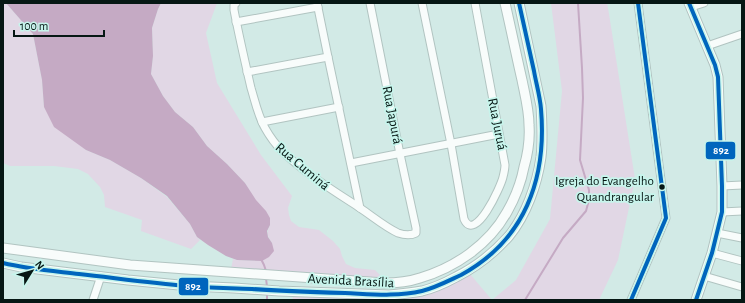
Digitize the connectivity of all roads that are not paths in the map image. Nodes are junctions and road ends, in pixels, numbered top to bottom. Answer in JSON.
{"nodes":[{"id":1,"x":236,"y":3,"type":"edge"},
{"id":2,"x":370,"y":3,"type":"edge"},
{"id":3,"x":422,"y":3,"type":"edge"},
{"id":4,"x":475,"y":3,"type":"edge"},
{"id":5,"x":505,"y":3,"type":"edge"},
{"id":6,"x":519,"y":3,"type":"edge"},
{"id":7,"x":638,"y":3,"type":"edge"},
{"id":8,"x":704,"y":3,"type":"edge"},
{"id":9,"x":318,"y":5,"type":"edge"},
{"id":10,"x":690,"y":5,"type":"edge"},
{"id":11,"x":236,"y":22,"type":"junction"},
{"id":12,"x":742,"y":34,"type":"edge"},
{"id":13,"x":707,"y":46,"type":"junction"},
{"id":14,"x":328,"y":57,"type":"junction"},
{"id":15,"x":247,"y":72,"type":"junction"},
{"id":16,"x":339,"y":107,"type":"junction"},
{"id":17,"x":262,"y":122,"type":"junction"},
{"id":18,"x":499,"y":134,"type":"junction"},
{"id":19,"x":451,"y":144,"type":"junction"},
{"id":20,"x":400,"y":154,"type":"junction"},
{"id":21,"x":350,"y":163,"type":"junction"},
{"id":22,"x":742,"y":185,"type":"edge"},
{"id":23,"x":722,"y":186,"type":"junction"},
{"id":24,"x":360,"y":208,"type":"junction"},
{"id":25,"x":742,"y":211,"type":"edge"},
{"id":26,"x":722,"y":212,"type":"junction"},
{"id":27,"x":416,"y":228,"type":"joint"},
{"id":28,"x":717,"y":233,"type":"junction"},
{"id":29,"x":742,"y":238,"type":"edge"},
{"id":30,"x":3,"y":248,"type":"edge"},
{"id":31,"x":712,"y":253,"type":"junction"},
{"id":32,"x":742,"y":261,"type":"edge"},
{"id":33,"x":3,"y":263,"type":"edge"},
{"id":34,"x":21,"y":266,"type":"junction"},
{"id":35,"x":3,"y":269,"type":"edge"},
{"id":36,"x":101,"y":276,"type":"junction"},
{"id":37,"x":704,"y":276,"type":"junction"},
{"id":38,"x":742,"y":287,"type":"edge"},
{"id":39,"x":93,"y":300,"type":"edge"},
{"id":40,"x":631,"y":300,"type":"edge"},
{"id":41,"x":696,"y":300,"type":"edge"}],
"edges":[{"from":1,"to":11,"type":"street","name":"Rua Cuminá"},
{"from":2,"to":20,"type":"street","name":"Rua Japurá"},
{"from":3,"to":19,"type":"street"},
{"from":4,"to":18,"type":"street","name":"Rua Juruá"},
{"from":5,"to":30,"type":"street","name":"Avenida Brasília"},
{"from":6,"to":36,"type":"street","name":"Avenida Brasília"},
{"from":7,"to":40,"type":"street"},
{"from":8,"to":10,"type":"street"},
{"from":9,"to":11,"type":"street"},
{"from":9,"to":14,"type":"street"},
{"from":10,"to":13,"type":"street"},
{"from":11,"to":15,"type":"street","name":"Rua Cuminá"},
{"from":12,"to":13,"type":"street"},
{"from":13,"to":23,"type":"street"},
{"from":14,"to":15,"type":"street"},
{"from":14,"to":16,"type":"street"},
{"from":15,"to":17,"type":"street","name":"Rua Cuminá"},
{"from":16,"to":17,"type":"street"},
{"from":16,"to":21,"type":"street"},
{"from":17,"to":24,"type":"street","name":"Rua Cuminá"},
{"from":18,"to":19,"type":"street"},
{"from":18,"to":19,"type":"street","name":"Rua Juruá"},
{"from":19,"to":20,"type":"street"},
{"from":20,"to":21,"type":"street"},
{"from":20,"to":27,"type":"street","name":"Rua Japurá"},
{"from":21,"to":24,"type":"street"},
{"from":22,"to":23,"type":"street"},
{"from":23,"to":26,"type":"street"},
{"from":24,"to":27,"type":"street","name":"Rua Cuminá"},
{"from":25,"to":26,"type":"street"},
{"from":26,"to":28,"type":"street"},
{"from":28,"to":29,"type":"street"},
{"from":28,"to":31,"type":"street"},
{"from":31,"to":32,"type":"street"},
{"from":31,"to":37,"type":"street"},
{"from":33,"to":34,"type":"street","name":"Avenida Brasília"},
{"from":34,"to":35,"type":"street"},
{"from":34,"to":36,"type":"street","name":"Avenida Brasília"},
{"from":36,"to":39,"type":"street"},
{"from":37,"to":38,"type":"street"},
{"from":37,"to":41,"type":"street"}]}
